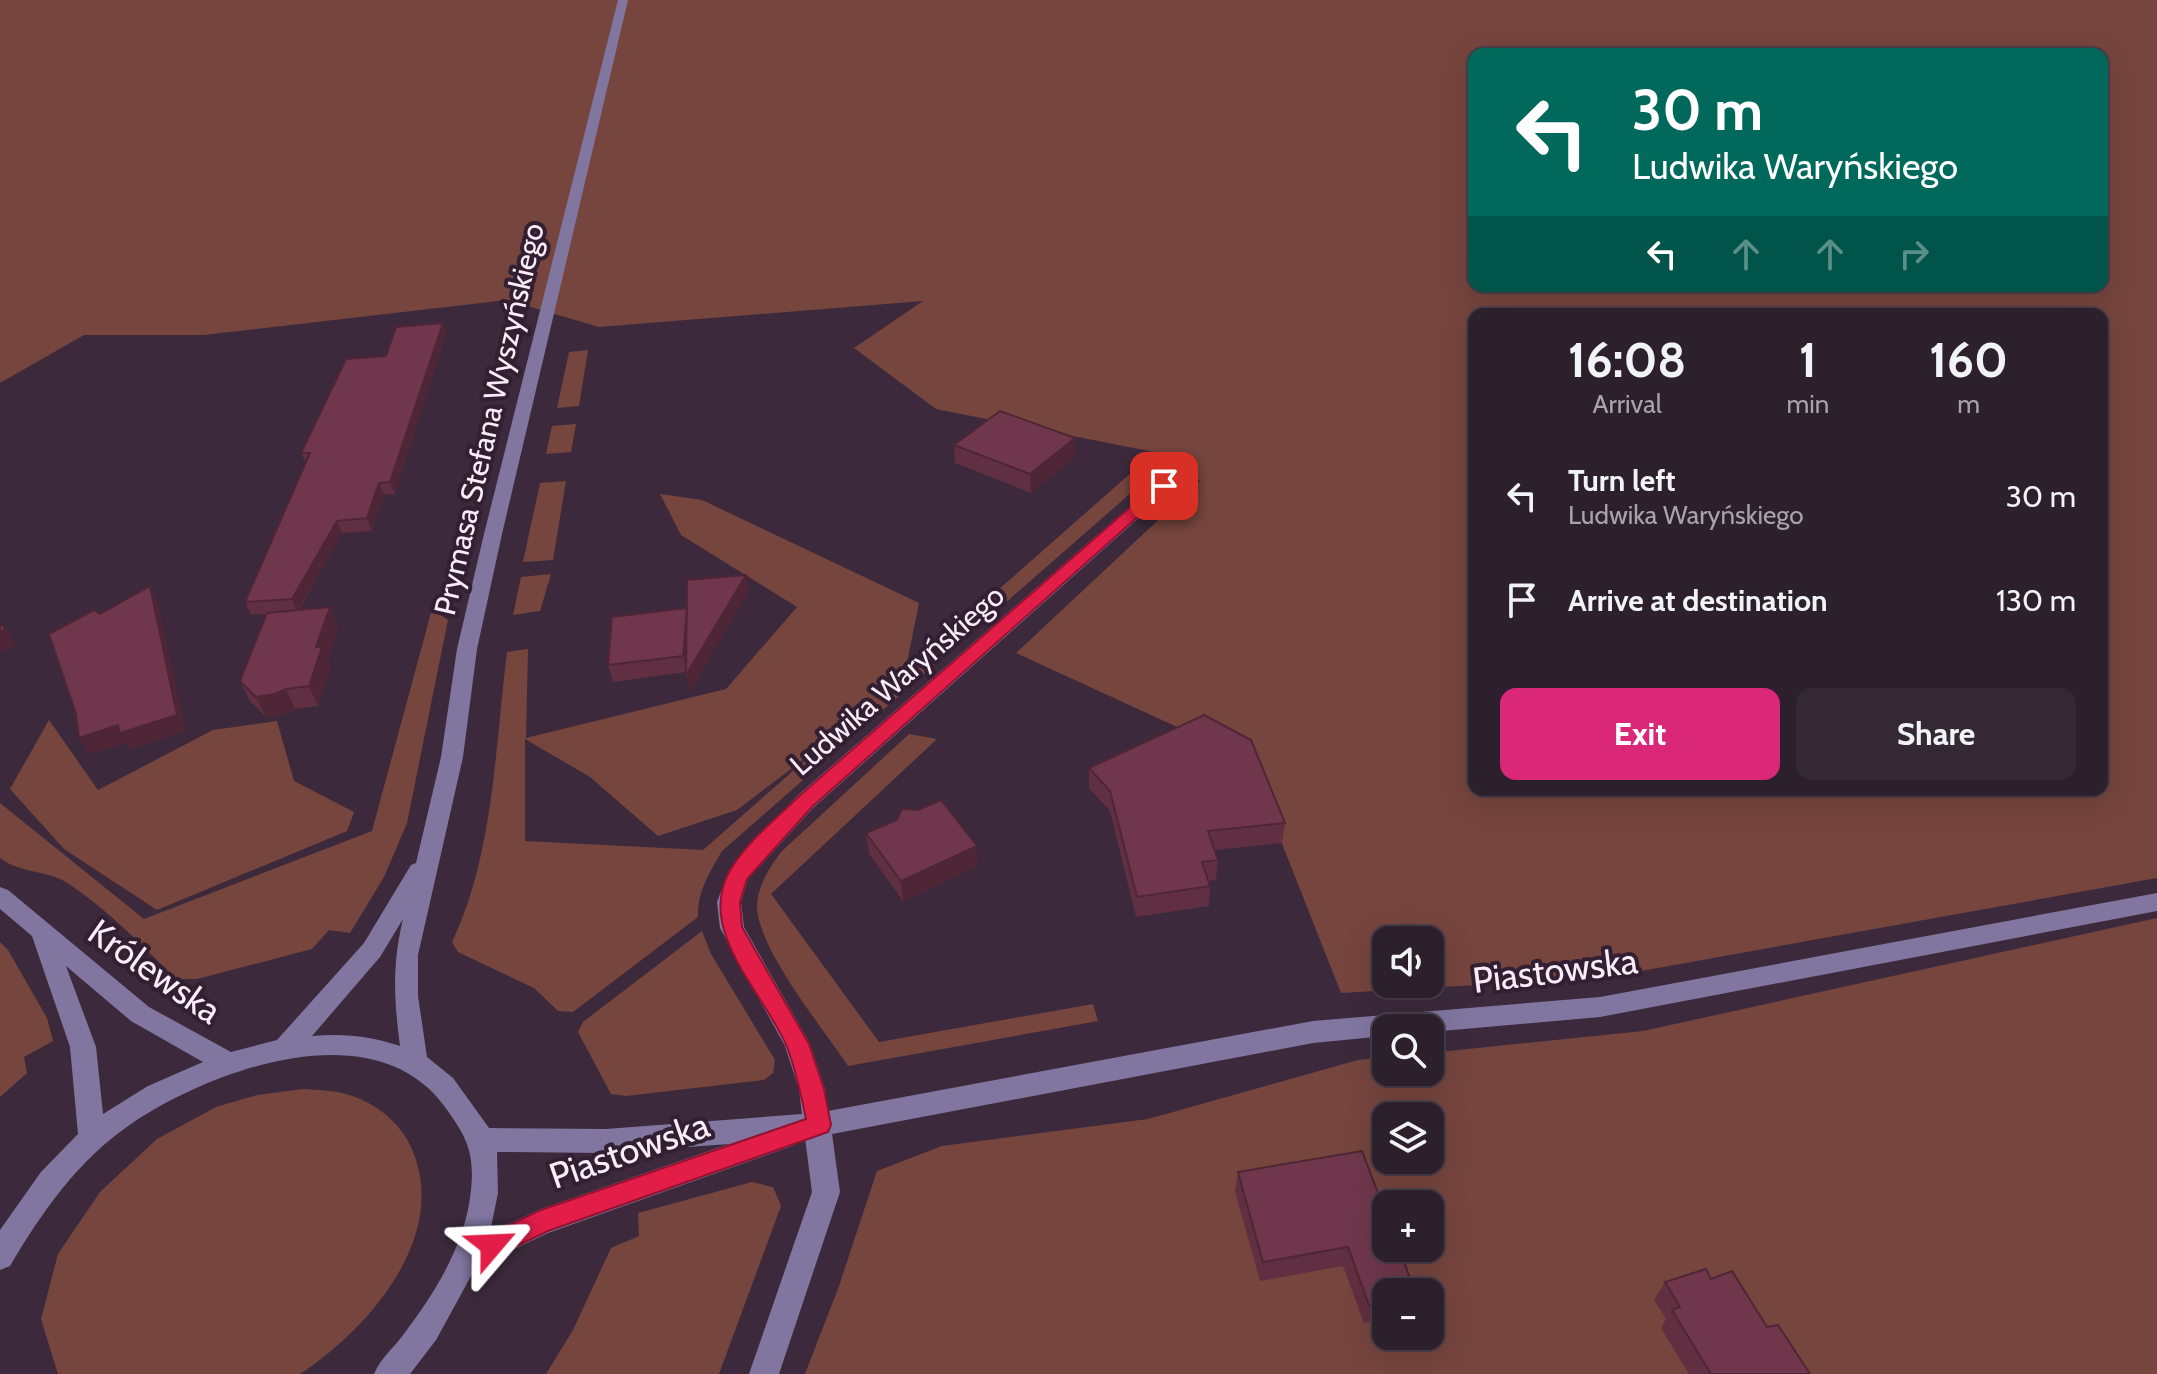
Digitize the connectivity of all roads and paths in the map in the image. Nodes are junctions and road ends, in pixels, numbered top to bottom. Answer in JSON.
{"nodes":[{"id":1,"x":623,"y":0,"type":"edge"},
{"id":2,"x":1164,"y":486,"type":"dead end"},
{"id":3,"x":429,"y":854,"type":"junction"},
{"id":4,"x":0,"y":896,"type":"edge"},
{"id":5,"x":2157,"y":902,"type":"edge"},
{"id":6,"x":43,"y":935,"type":"junction"},
{"id":7,"x":286,"y":1048,"type":"junction"},
{"id":8,"x":227,"y":1063,"type":"junction"},
{"id":9,"x":415,"y":1063,"type":"junction"},
{"id":10,"x":819,"y":1125,"type":"junction"},
{"id":11,"x":92,"y":1139,"type":"junction"},
{"id":12,"x":481,"y":1140,"type":"junction"},
{"id":13,"x":11,"y":1225,"type":"edge"},
{"id":14,"x":0,"y":1256,"type":"edge"},
{"id":15,"x":468,"y":1257,"type":"junction"},
{"id":16,"x":389,"y":1374,"type":"edge"},
{"id":17,"x":764,"y":1374,"type":"edge"}],
"edges":[{"from":1,"to":3,"type":"street","name":"Prymasa Stefana Wyszyńskiego"},
{"from":2,"to":10,"type":"street","name":"Ludwika Waryńskiego"},
{"from":3,"to":7,"type":"street","name":"Prymasa Stefana Wyszyńskiego"},
{"from":3,"to":9,"type":"street","name":"Prymasa Stefana Wyszyńskiego"},
{"from":4,"to":6,"type":"street","name":"Królewska"},
{"from":5,"to":10,"type":"street","name":"Piastowska"},
{"from":6,"to":8,"type":"street","name":"Królewska"},
{"from":6,"to":11,"type":"street","name":"Królewska"},
{"from":7,"to":8,"type":"street"},
{"from":7,"to":9,"type":"street"},
{"from":8,"to":11,"type":"street"},
{"from":9,"to":12,"type":"street"},
{"from":10,"to":12,"type":"street","name":"Piastowska"},
{"from":10,"to":15,"type":"street","name":"Piastowska"},
{"from":10,"to":17,"type":"street","name":"Ludwika Waryńskiego"},
{"from":11,"to":13,"type":"street"},
{"from":12,"to":15,"type":"street"},
{"from":13,"to":14,"type":"street"},
{"from":15,"to":16,"type":"street"}]}
